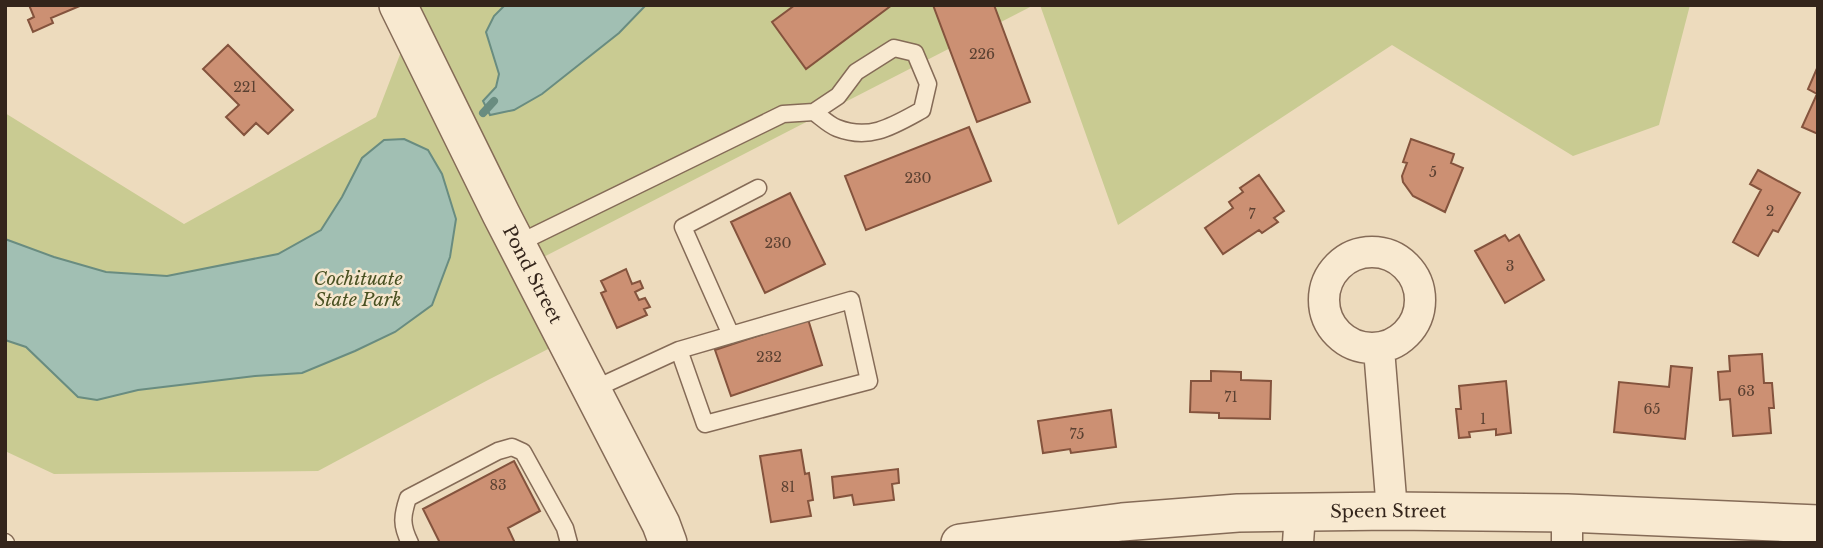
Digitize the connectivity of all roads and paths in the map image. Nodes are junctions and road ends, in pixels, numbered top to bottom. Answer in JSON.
{"nodes":[{"id":1,"x":409,"y":13,"type":"edge"},
{"id":2,"x":814,"y":112,"type":"junction"},
{"id":3,"x":758,"y":188,"type":"dead end"},
{"id":4,"x":517,"y":244,"type":"junction"},
{"id":5,"x":731,"y":335,"type":"junction"},
{"id":6,"x":1379,"y":348,"type":"dead end"},
{"id":7,"x":679,"y":350,"type":"junction"},
{"id":8,"x":592,"y":390,"type":"junction"},
{"id":9,"x":1392,"y":511,"type":"junction"},
{"id":10,"x":1818,"y":524,"type":"edge"},
{"id":11,"x":1299,"y":528,"type":"edge"},
{"id":12,"x":1567,"y":528,"type":"edge"},
{"id":13,"x":410,"y":543,"type":"edge"},
{"id":14,"x":569,"y":543,"type":"edge"},
{"id":15,"x":668,"y":543,"type":"edge"},
{"id":16,"x":960,"y":543,"type":"edge"}],
"edges":[{"from":1,"to":4,"type":"street","name":"Pond Street"},
{"from":2,"to":2,"type":"lane"},
{"from":2,"to":4,"type":"lane"},
{"from":3,"to":5,"type":"lane"},
{"from":4,"to":8,"type":"street","name":"Pond Street"},
{"from":5,"to":7,"type":"lane"},
{"from":5,"to":7,"type":"lane"},
{"from":6,"to":9,"type":"street"},
{"from":7,"to":8,"type":"lane"},
{"from":8,"to":15,"type":"street","name":"Pond Street"},
{"from":9,"to":11,"type":"street","name":"Speen Street"},
{"from":9,"to":12,"type":"street","name":"Speen Street"},
{"from":10,"to":12,"type":"street","name":"Speen Street"},
{"from":11,"to":16,"type":"street","name":"Speen Street"},
{"from":13,"to":14,"type":"lane"}]}
